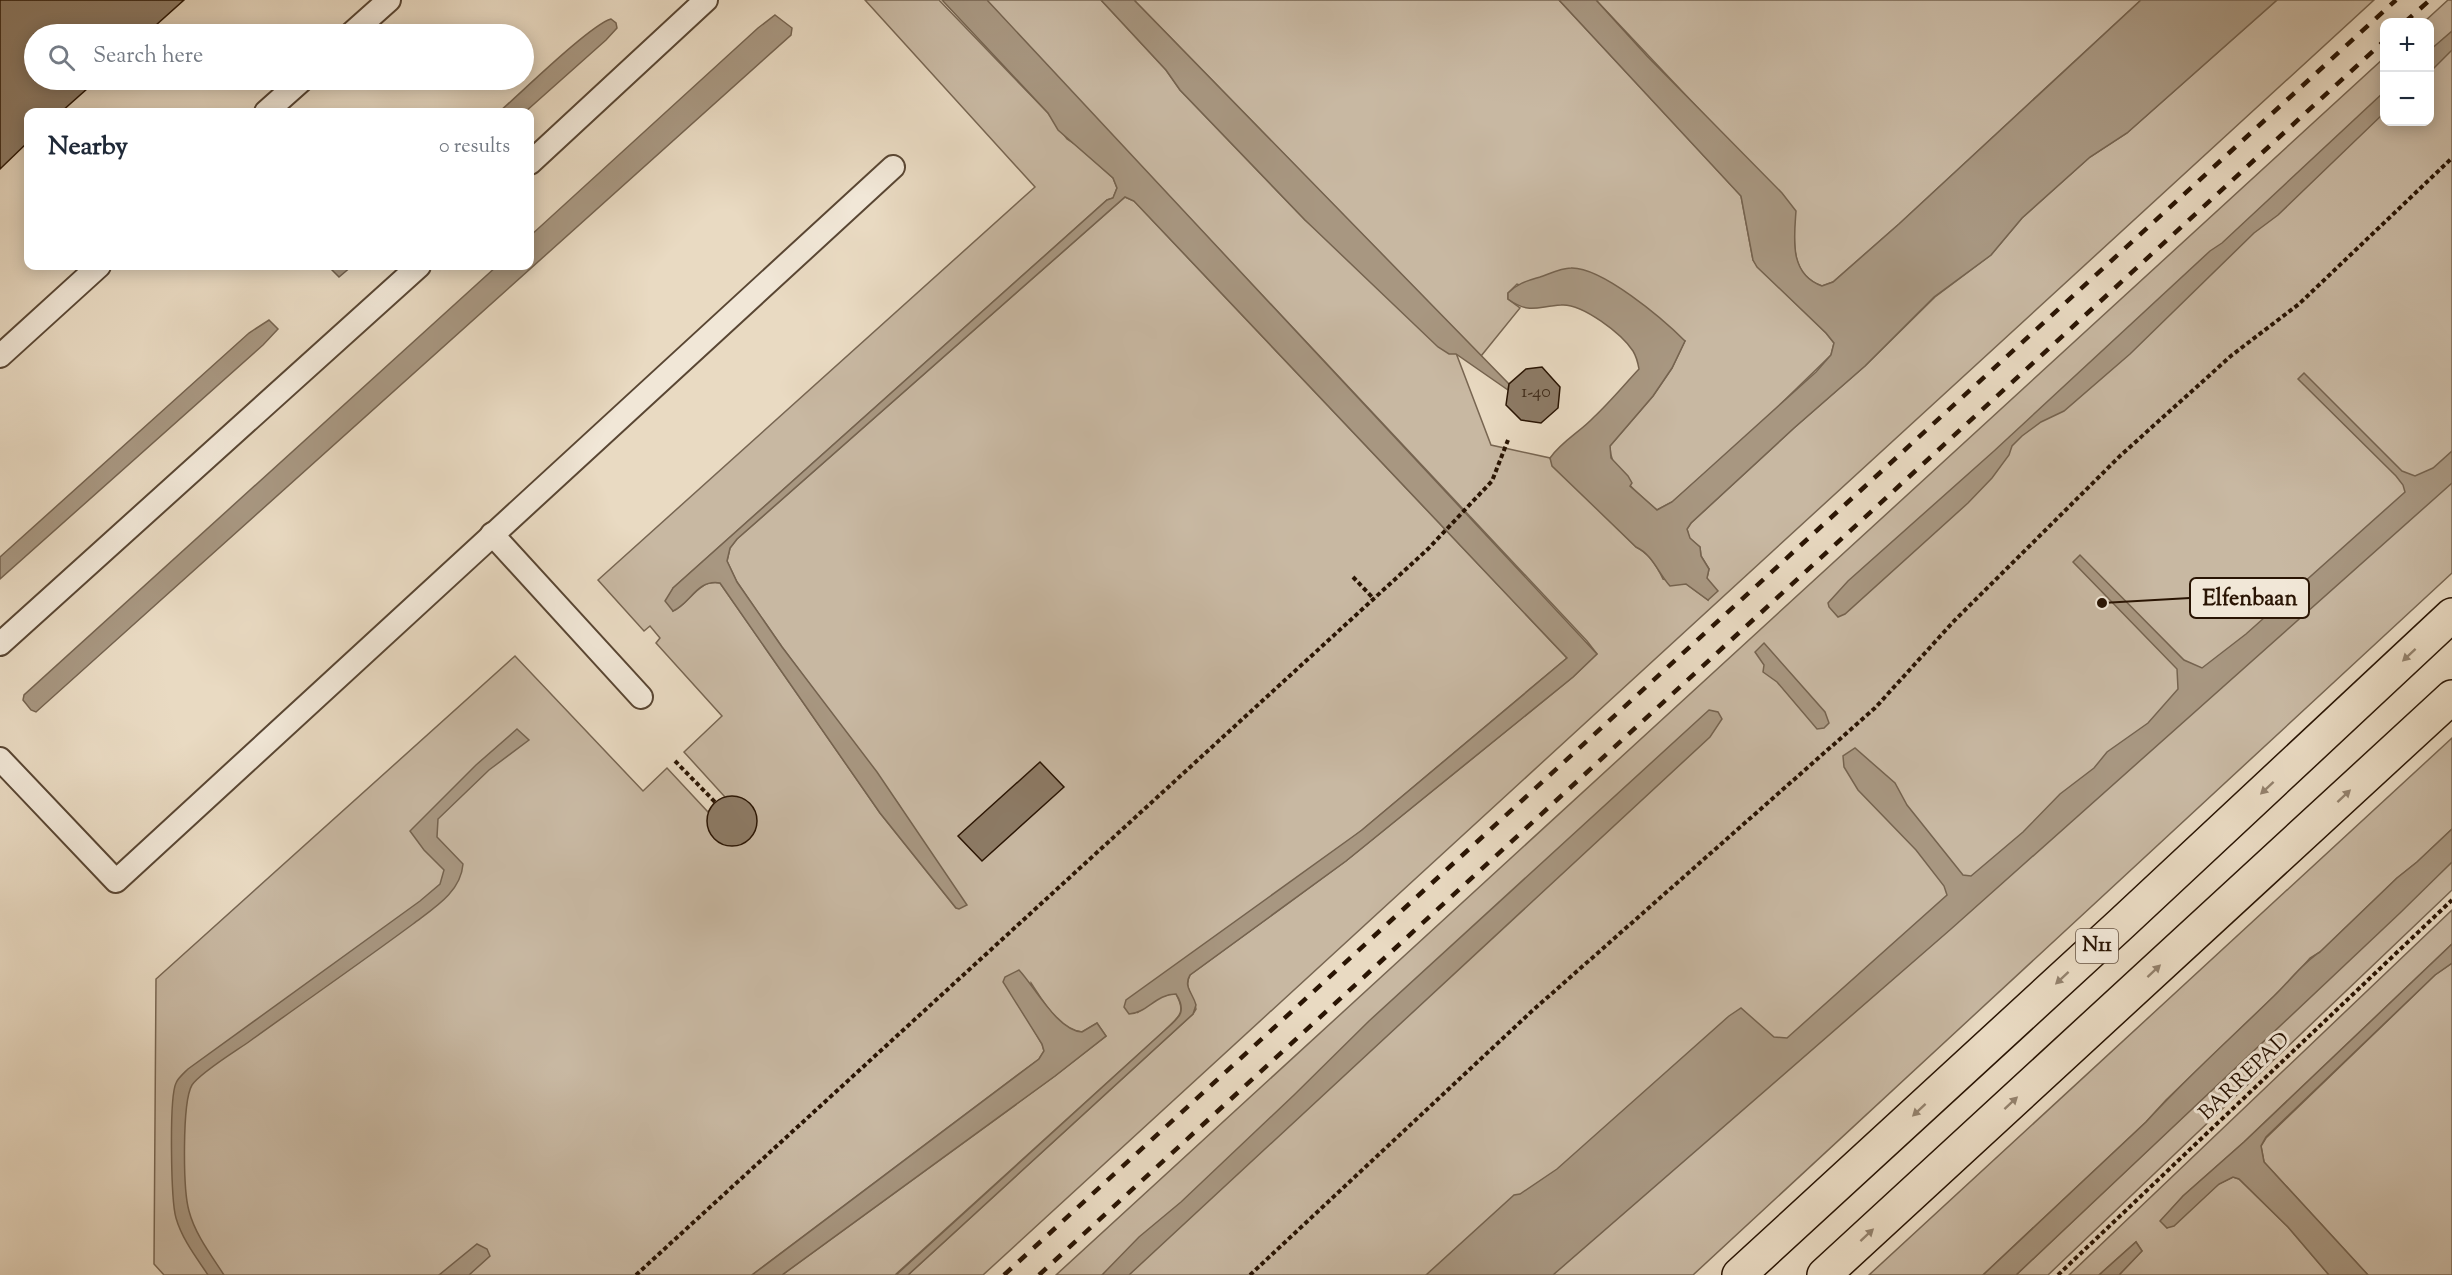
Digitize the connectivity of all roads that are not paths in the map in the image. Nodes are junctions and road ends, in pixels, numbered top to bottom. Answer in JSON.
{"nodes":[{"id":1,"x":389,"y":0,"type":"edge"},
{"id":2,"x":706,"y":0,"type":"edge"},
{"id":3,"x":362,"y":24,"type":"edge"},
{"id":4,"x":291,"y":90,"type":"edge"},
{"id":5,"x":270,"y":108,"type":"edge"},
{"id":6,"x":534,"y":159,"type":"edge"},
{"id":7,"x":893,"y":167,"type":"dead end"},
{"id":8,"x":95,"y":270,"type":"edge"},
{"id":9,"x":415,"y":270,"type":"edge"},
{"id":10,"x":0,"y":356,"type":"edge"},
{"id":11,"x":492,"y":534,"type":"junction"},
{"id":12,"x":2452,"y":615,"type":"edge"},
{"id":13,"x":0,"y":644,"type":"edge"},
{"id":14,"x":2452,"y":697,"type":"edge"},
{"id":15,"x":641,"y":698,"type":"dead end"},
{"id":16,"x":0,"y":759,"type":"edge"},
{"id":17,"x":1739,"y":1275,"type":"edge"},
{"id":18,"x":1824,"y":1275,"type":"edge"}],
"edges":[{"from":1,"to":3,"type":"lane"},
{"from":2,"to":6,"type":"lane"},
{"from":4,"to":5,"type":"lane"},
{"from":7,"to":11,"type":"lane"},
{"from":8,"to":10,"type":"lane"},
{"from":9,"to":13,"type":"lane"},
{"from":11,"to":15,"type":"lane"},
{"from":11,"to":16,"type":"lane"},
{"from":12,"to":17,"type":"highway","number":"N11","one_way":true},
{"from":18,"to":14,"type":"highway","number":"N11","one_way":true}]}
